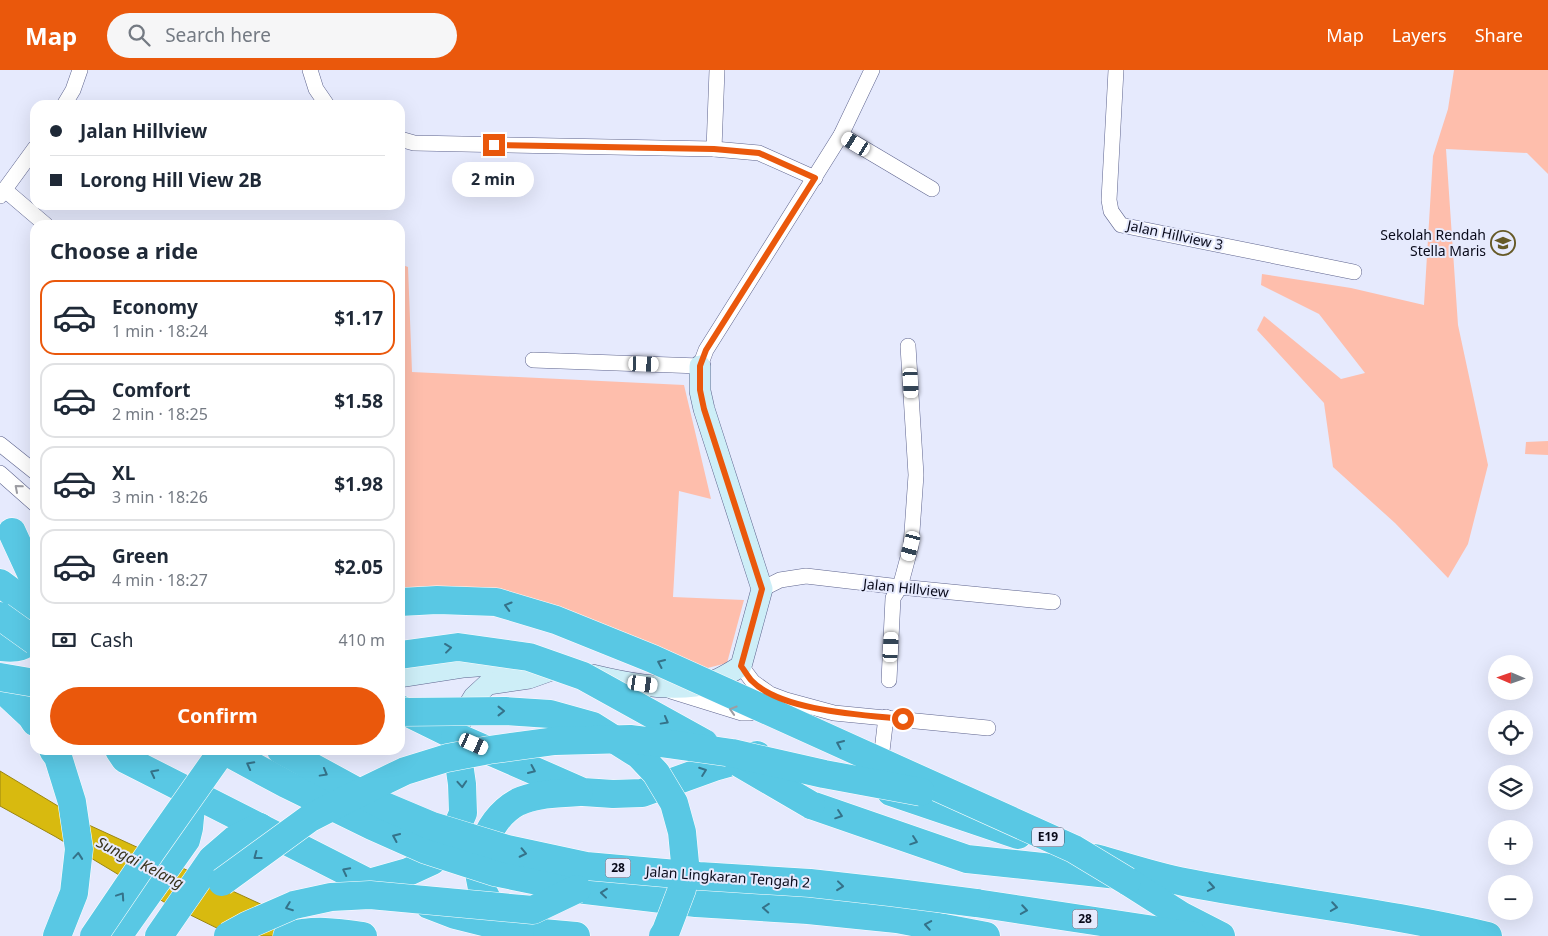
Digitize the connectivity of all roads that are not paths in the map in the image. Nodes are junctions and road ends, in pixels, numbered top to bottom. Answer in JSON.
{"nodes":[{"id":1,"x":80,"y":70,"type":"edge"},
{"id":2,"x":310,"y":70,"type":"edge"},
{"id":3,"x":717,"y":70,"type":"edge"},
{"id":4,"x":872,"y":70,"type":"edge"},
{"id":5,"x":1116,"y":70,"type":"edge"},
{"id":6,"x":67,"y":100,"type":"edge"},
{"id":7,"x":324,"y":100,"type":"edge"},
{"id":8,"x":841,"y":135,"type":"junction"},
{"id":9,"x":405,"y":141,"type":"edge"},
{"id":10,"x":714,"y":149,"type":"junction"},
{"id":11,"x":30,"y":155,"type":"edge"},
{"id":12,"x":815,"y":178,"type":"junction"},
{"id":13,"x":932,"y":189,"type":"dead end"},
{"id":14,"x":2,"y":193,"type":"edge"},
{"id":15,"x":39,"y":220,"type":"edge"},
{"id":16,"x":1354,"y":272,"type":"dead end"},
{"id":17,"x":908,"y":346,"type":"dead end"},
{"id":18,"x":533,"y":360,"type":"dead end"},
{"id":19,"x":700,"y":366,"type":"junction"},
{"id":20,"x":0,"y":444,"type":"edge"},
{"id":21,"x":30,"y":468,"type":"edge"},
{"id":22,"x":0,"y":473,"type":"edge"},
{"id":23,"x":30,"y":500,"type":"edge"},
{"id":24,"x":16,"y":533,"type":"edge"},
{"id":25,"x":30,"y":569,"type":"edge"},
{"id":26,"x":2,"y":584,"type":"edge"},
{"id":27,"x":900,"y":588,"type":"junction"},
{"id":28,"x":30,"y":589,"type":"edge"},
{"id":29,"x":762,"y":589,"type":"junction"},
{"id":30,"x":405,"y":602,"type":"edge"},
{"id":31,"x":1053,"y":602,"type":"dead end"},
{"id":32,"x":30,"y":605,"type":"edge"},
{"id":33,"x":0,"y":616,"type":"edge"},
{"id":34,"x":30,"y":638,"type":"edge"},
{"id":35,"x":30,"y":641,"type":"edge"},
{"id":36,"x":0,"y":647,"type":"edge"},
{"id":37,"x":405,"y":654,"type":"edge"},
{"id":38,"x":741,"y":666,"type":"junction"},
{"id":39,"x":0,"y":667,"type":"edge"},
{"id":40,"x":557,"y":668,"type":"junction"},
{"id":41,"x":405,"y":675,"type":"edge"},
{"id":42,"x":0,"y":677,"type":"edge"},
{"id":43,"x":889,"y":680,"type":"dead end"},
{"id":44,"x":30,"y":682,"type":"edge"},
{"id":45,"x":657,"y":686,"type":"junction"},
{"id":46,"x":0,"y":687,"type":"edge"},
{"id":47,"x":30,"y":692,"type":"edge"},
{"id":48,"x":405,"y":711,"type":"edge"},
{"id":49,"x":405,"y":713,"type":"edge"},
{"id":50,"x":834,"y":713,"type":"junction"},
{"id":51,"x":30,"y":715,"type":"edge"},
{"id":52,"x":886,"y":718,"type":"junction"},
{"id":53,"x":988,"y":728,"type":"dead end"},
{"id":54,"x":455,"y":736,"type":"junction"},
{"id":55,"x":57,"y":755,"type":"edge"},
{"id":56,"x":121,"y":755,"type":"edge"},
{"id":57,"x":220,"y":755,"type":"edge"},
{"id":58,"x":233,"y":755,"type":"edge"},
{"id":59,"x":290,"y":755,"type":"edge"},
{"id":60,"x":878,"y":788,"type":"junction"},
{"id":61,"x":186,"y":790,"type":"junction"},
{"id":62,"x":583,"y":792,"type":"junction"},
{"id":63,"x":965,"y":800,"type":"junction"},
{"id":64,"x":260,"y":828,"type":"junction"},
{"id":65,"x":1181,"y":882,"type":"junction"},
{"id":66,"x":369,"y":883,"type":"junction"},
{"id":67,"x":577,"y":889,"type":"junction"},
{"id":68,"x":520,"y":932,"type":"junction"},
{"id":69,"x":981,"y":935,"type":"edge"},
{"id":70,"x":57,"y":936,"type":"edge"},
{"id":71,"x":94,"y":936,"type":"edge"},
{"id":72,"x":119,"y":936,"type":"edge"},
{"id":73,"x":159,"y":936,"type":"edge"},
{"id":74,"x":169,"y":936,"type":"edge"},
{"id":75,"x":228,"y":936,"type":"edge"},
{"id":76,"x":287,"y":936,"type":"edge"},
{"id":77,"x":363,"y":936,"type":"edge"},
{"id":78,"x":576,"y":936,"type":"edge"},
{"id":79,"x":663,"y":936,"type":"edge"},
{"id":80,"x":1194,"y":936,"type":"edge"},
{"id":81,"x":1221,"y":936,"type":"edge"},
{"id":82,"x":1488,"y":936,"type":"edge"}],
"edges":[{"from":1,"to":6,"type":"street"},
{"from":2,"to":7,"type":"street"},
{"from":3,"to":10,"type":"street"},
{"from":4,"to":8,"type":"street"},
{"from":5,"to":16,"type":"street","name":"Jalan Hillview 3"},
{"from":8,"to":12,"type":"street"},
{"from":8,"to":13,"type":"street"},
{"from":9,"to":10,"type":"street"},
{"from":10,"to":12,"type":"street"},
{"from":11,"to":14,"type":"street"},
{"from":12,"to":19,"type":"street"},
{"from":14,"to":15,"type":"street"},
{"from":17,"to":27,"type":"street"},
{"from":18,"to":19,"type":"street"},
{"from":19,"to":29,"type":"street"},
{"from":20,"to":21,"type":"street"},
{"from":23,"to":22,"type":"street","one_way":true},
{"from":24,"to":25,"type":"highway"},
{"from":26,"to":28,"type":"highway"},
{"from":26,"to":32,"type":"highway"},
{"from":27,"to":29,"type":"street","name":"Jalan Hillview"},
{"from":27,"to":31,"type":"street","name":"Jalan Hillview"},
{"from":27,"to":43,"type":"street"},
{"from":29,"to":38,"type":"street"},
{"from":63,"to":30,"type":"highway","one_way":true,"bridge":true},
{"from":33,"to":34,"type":"highway","bridge":true},
{"from":35,"to":36,"type":"highway"},
{"from":37,"to":65,"type":"highway","one_way":true,"bridge":true},
{"from":38,"to":45,"type":"street"},
{"from":38,"to":50,"type":"street"},
{"from":39,"to":47,"type":"highway"},
{"from":40,"to":41,"type":"street"},
{"from":40,"to":45,"type":"street"},
{"from":40,"to":54,"type":"street"},
{"from":42,"to":44,"type":"highway","bridge":true},
{"from":50,"to":45,"type":"street","one_way":true},
{"from":46,"to":51,"type":"highway"},
{"from":48,"to":79,"type":"highway","one_way":true,"bridge":true},
{"from":49,"to":54,"type":"highway"},
{"from":50,"to":52,"type":"street"},
{"from":52,"to":53,"type":"street"},
{"from":52,"to":60,"type":"street"},
{"from":54,"to":62,"type":"highway","one_way":true},
{"from":54,"to":66,"type":"highway","one_way":true},
{"from":70,"to":55,"type":"highway","one_way":true},
{"from":61,"to":56,"type":"highway","one_way":true},
{"from":71,"to":57,"type":"highway","one_way":true,"bridge":true},
{"from":67,"to":58,"type":"highway","name":"Jalan Lingkaran Tengah 2","number":"28","one_way":true,"bridge":true},
{"from":59,"to":80,"type":"highway","name":"Jalan Lingkaran Tengah 2","number":"28","one_way":true,"bridge":true},
{"from":62,"to":60,"type":"highway","one_way":true},
{"from":60,"to":65,"type":"highway"},
{"from":61,"to":64,"type":"highway"},
{"from":61,"to":72,"type":"highway"},
{"from":62,"to":68,"type":"highway"},
{"from":63,"to":74,"type":"highway","one_way":true,"bridge":true},
{"from":63,"to":81,"type":"highway","number":"E19","bridge":true},
{"from":66,"to":64,"type":"highway","one_way":true},
{"from":64,"to":73,"type":"highway"},
{"from":65,"to":82,"type":"highway","one_way":true},
{"from":66,"to":68,"type":"highway"},
{"from":69,"to":67,"type":"highway","name":"Jalan Lingkaran Tengah 2","number":"28","one_way":true},
{"from":67,"to":75,"type":"highway","one_way":true,"bridge":true},
{"from":68,"to":78,"type":"highway"},
{"from":76,"to":77,"type":"highway"}]}
